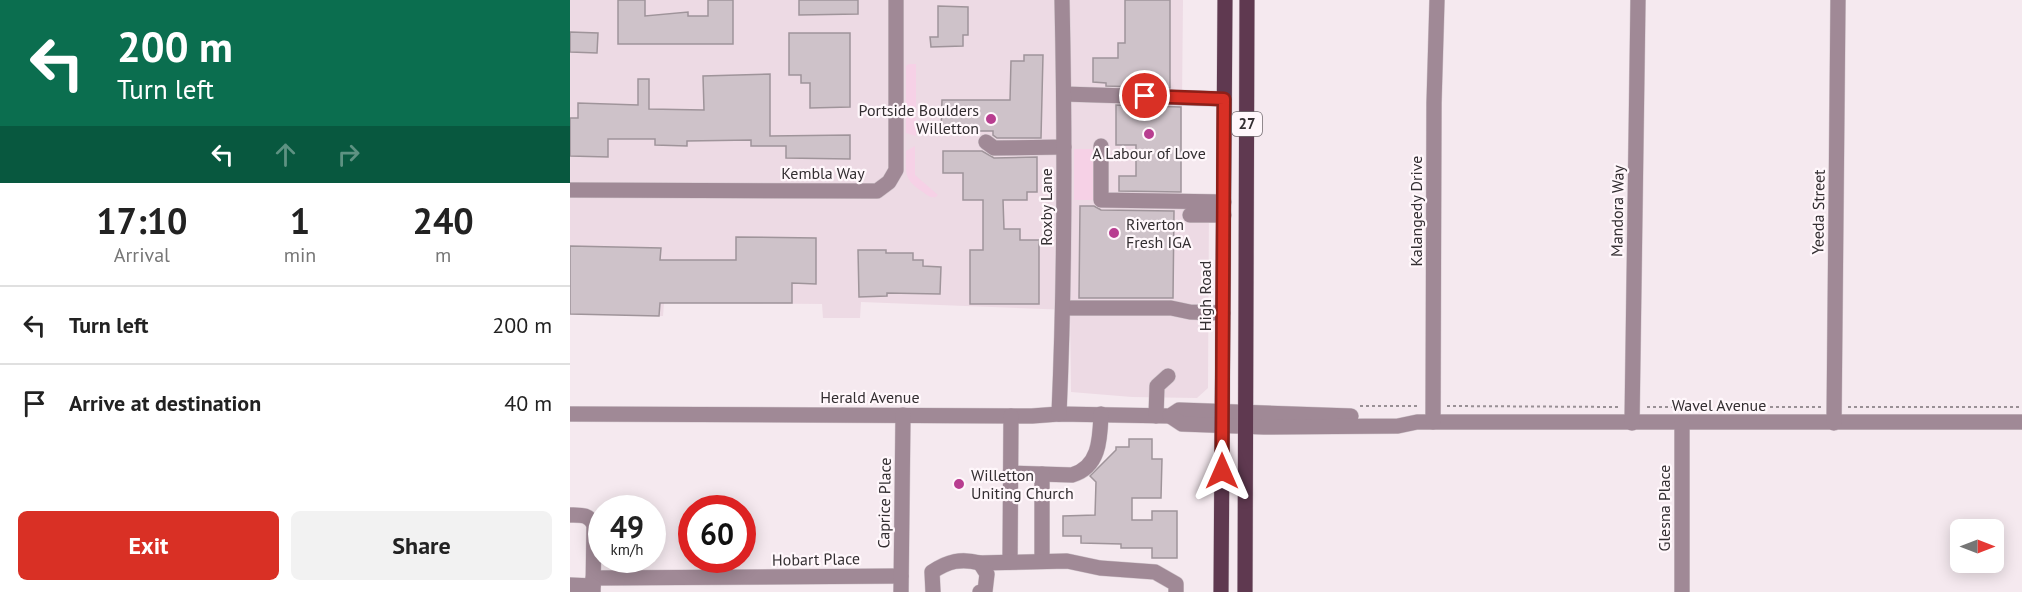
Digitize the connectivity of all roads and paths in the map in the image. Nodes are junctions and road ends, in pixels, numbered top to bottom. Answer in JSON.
{"nodes":[{"id":1,"x":896,"y":0,"type":"edge"},
{"id":2,"x":1062,"y":0,"type":"edge"},
{"id":3,"x":1225,"y":0,"type":"edge"},
{"id":4,"x":1247,"y":0,"type":"edge"},
{"id":5,"x":1437,"y":0,"type":"edge"},
{"id":6,"x":1638,"y":0,"type":"edge"},
{"id":7,"x":1838,"y":0,"type":"edge"},
{"id":8,"x":1064,"y":94,"type":"junction"},
{"id":9,"x":1224,"y":99,"type":"junction"},
{"id":10,"x":986,"y":142,"type":"dead end"},
{"id":11,"x":1101,"y":146,"type":"dead end"},
{"id":12,"x":1064,"y":147,"type":"junction"},
{"id":13,"x":570,"y":190,"type":"edge"},
{"id":14,"x":1224,"y":209,"type":"junction"},
{"id":15,"x":1190,"y":215,"type":"dead end"},
{"id":16,"x":1063,"y":308,"type":"junction"},
{"id":17,"x":1223,"y":314,"type":"junction"},
{"id":18,"x":1168,"y":376,"type":"dead end"},
{"id":19,"x":1444,"y":406,"type":"dead end"},
{"id":20,"x":1834,"y":406,"type":"junction"},
{"id":21,"x":1623,"y":407,"type":"dead end"},
{"id":22,"x":1643,"y":407,"type":"dead end"},
{"id":23,"x":1687,"y":407,"type":"dead end"},
{"id":24,"x":1752,"y":407,"type":"dead end"},
{"id":25,"x":2022,"y":407,"type":"edge"},
{"id":26,"x":570,"y":414,"type":"edge"},
{"id":27,"x":1059,"y":414,"type":"junction"},
{"id":28,"x":1101,"y":414,"type":"junction"},
{"id":29,"x":903,"y":415,"type":"junction"},
{"id":30,"x":1011,"y":416,"type":"junction"},
{"id":31,"x":1163,"y":416,"type":"junction"},
{"id":32,"x":1223,"y":418,"type":"junction"},
{"id":33,"x":1245,"y":419,"type":"junction"},
{"id":34,"x":1433,"y":422,"type":"junction"},
{"id":35,"x":2022,"y":422,"type":"edge"},
{"id":36,"x":1632,"y":423,"type":"junction"},
{"id":37,"x":1682,"y":423,"type":"junction"},
{"id":38,"x":1834,"y":423,"type":"junction"},
{"id":39,"x":1010,"y":473,"type":"junction"},
{"id":40,"x":1042,"y":474,"type":"junction"},
{"id":41,"x":570,"y":515,"type":"edge"},
{"id":42,"x":1042,"y":561,"type":"junction"},
{"id":43,"x":1010,"y":562,"type":"junction"},
{"id":44,"x":980,"y":563,"type":"junction"},
{"id":45,"x":901,"y":576,"type":"junction"},
{"id":46,"x":570,"y":585,"type":"edge"},
{"id":47,"x":593,"y":585,"type":"edge"},
{"id":48,"x":739,"y":585,"type":"edge"},
{"id":49,"x":901,"y":592,"type":"edge"},
{"id":50,"x":933,"y":592,"type":"edge"},
{"id":51,"x":980,"y":592,"type":"edge"},
{"id":52,"x":1176,"y":592,"type":"edge"},
{"id":53,"x":1221,"y":592,"type":"edge"},
{"id":54,"x":1245,"y":592,"type":"edge"},
{"id":55,"x":1682,"y":592,"type":"edge"}],
"edges":[{"from":1,"to":13,"type":"street","name":"Kembla Way"},
{"from":2,"to":8,"type":"street","name":"Roxby Lane"},
{"from":3,"to":9,"type":"main road","name":"High Road","number":"27"},
{"from":4,"to":33,"type":"main road","number":"27"},
{"from":5,"to":34,"type":"street","name":"Kalangedy Drive"},
{"from":6,"to":36,"type":"street","name":"Mandora Way"},
{"from":7,"to":20,"type":"street","name":"Yeeda Street"},
{"from":8,"to":9,"type":"street"},
{"from":8,"to":12,"type":"street","name":"Roxby Lane"},
{"from":9,"to":14,"type":"main road","name":"High Road","number":"27"},
{"from":10,"to":12,"type":"street"},
{"from":11,"to":14,"type":"street"},
{"from":12,"to":16,"type":"street","name":"Roxby Lane"},
{"from":14,"to":15,"type":"street"},
{"from":14,"to":17,"type":"main road","name":"High Road","number":"27"},
{"from":16,"to":17,"type":"street"},
{"from":16,"to":27,"type":"street","name":"Roxby Lane"},
{"from":17,"to":32,"type":"main road","name":"High Road","number":"27"},
{"from":18,"to":31,"type":"street"},
{"from":19,"to":21,"type":"path"},
{"from":20,"to":24,"type":"path"},
{"from":20,"to":25,"type":"path"},
{"from":20,"to":38,"type":"street","name":"Yeeda Street"},
{"from":22,"to":23,"type":"path"},
{"from":26,"to":29,"type":"street","name":"Herald Avenue"},
{"from":27,"to":28,"type":"street","name":"Herald Avenue"},
{"from":27,"to":30,"type":"street","name":"Herald Avenue"},
{"from":28,"to":31,"type":"street","name":"Herald Avenue"},
{"from":28,"to":40,"type":"street"},
{"from":29,"to":30,"type":"street","name":"Herald Avenue"},
{"from":29,"to":45,"type":"street","name":"Caprice Place"},
{"from":30,"to":39,"type":"street"},
{"from":31,"to":32,"type":"street","name":"Herald Avenue"},
{"from":32,"to":33,"type":"street","name":"Herald Avenue"},
{"from":32,"to":53,"type":"main road","name":"High Road","number":"27"},
{"from":33,"to":34,"type":"street","name":"Wavel Avenue"},
{"from":33,"to":54,"type":"main road","number":"27"},
{"from":34,"to":36,"type":"street","name":"Wavel Avenue"},
{"from":35,"to":38,"type":"street","name":"Wavel Avenue"},
{"from":36,"to":37,"type":"street","name":"Wavel Avenue"},
{"from":37,"to":38,"type":"street","name":"Wavel Avenue"},
{"from":37,"to":55,"type":"street","name":"Glesna Place"},
{"from":39,"to":40,"type":"street"},
{"from":39,"to":43,"type":"street"},
{"from":40,"to":42,"type":"street"},
{"from":41,"to":47,"type":"street"},
{"from":42,"to":43,"type":"street"},
{"from":42,"to":52,"type":"street"},
{"from":43,"to":44,"type":"street"},
{"from":44,"to":50,"type":"street"},
{"from":44,"to":51,"type":"street"},
{"from":45,"to":48,"type":"street","name":"Hobart Place"},
{"from":45,"to":49,"type":"street","name":"Caprice Place"},
{"from":46,"to":47,"type":"street","name":"Hobart Place"},
{"from":47,"to":48,"type":"street","name":"Hobart Place"}]}
